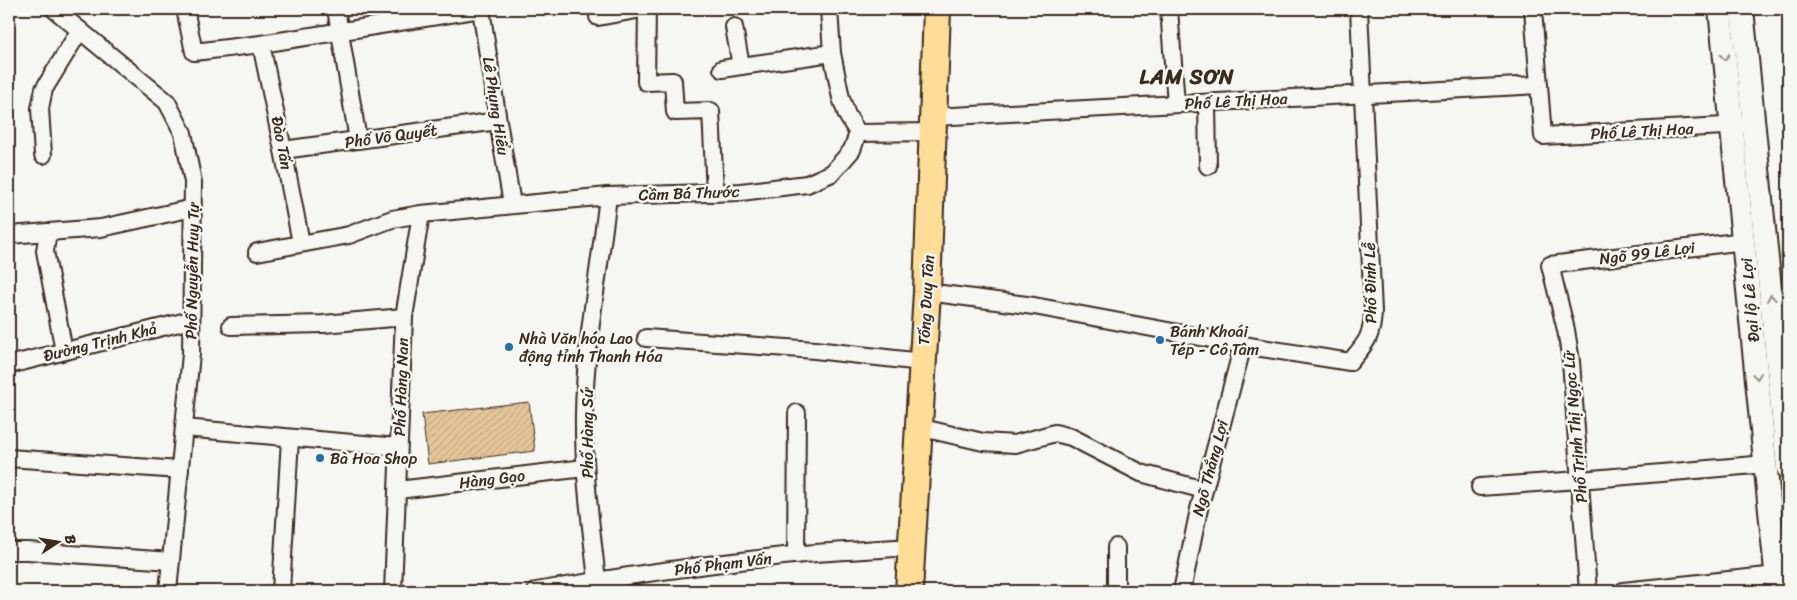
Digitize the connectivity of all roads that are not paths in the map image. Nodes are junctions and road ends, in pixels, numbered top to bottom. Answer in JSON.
{"nodes":[{"id":1,"x":54,"y":9,"type":"edge"},
{"id":2,"x":185,"y":9,"type":"edge"},
{"id":3,"x":336,"y":9,"type":"edge"},
{"id":4,"x":481,"y":9,"type":"edge"},
{"id":5,"x":642,"y":9,"type":"edge"},
{"id":6,"x":647,"y":9,"type":"edge"},
{"id":7,"x":829,"y":9,"type":"edge"},
{"id":8,"x":937,"y":9,"type":"edge"},
{"id":9,"x":1169,"y":9,"type":"edge"},
{"id":10,"x":1359,"y":9,"type":"edge"},
{"id":11,"x":1533,"y":9,"type":"edge"},
{"id":12,"x":1720,"y":9,"type":"edge"},
{"id":13,"x":1742,"y":9,"type":"edge"},
{"id":14,"x":598,"y":17,"type":"edge"},
{"id":15,"x":734,"y":26,"type":"dead end"},
{"id":16,"x":80,"y":30,"type":"junction"},
{"id":17,"x":340,"y":32,"type":"junction"},
{"id":18,"x":261,"y":44,"type":"junction"},
{"id":19,"x":832,"y":53,"type":"junction"},
{"id":20,"x":741,"y":66,"type":"junction"},
{"id":21,"x":722,"y":69,"type":"dead end"},
{"id":22,"x":1539,"y":85,"type":"junction"},
{"id":23,"x":1362,"y":94,"type":"junction"},
{"id":24,"x":1207,"y":103,"type":"junction"},
{"id":25,"x":1176,"y":104,"type":"junction"},
{"id":26,"x":498,"y":121,"type":"junction"},
{"id":27,"x":933,"y":124,"type":"junction"},
{"id":28,"x":1743,"y":125,"type":"junction"},
{"id":29,"x":858,"y":133,"type":"junction"},
{"id":30,"x":358,"y":140,"type":"junction"},
{"id":31,"x":283,"y":150,"type":"junction"},
{"id":32,"x":43,"y":155,"type":"dead end"},
{"id":33,"x":1208,"y":166,"type":"dead end"},
{"id":34,"x":715,"y":193,"type":"junction"},
{"id":35,"x":608,"y":196,"type":"junction"},
{"id":36,"x":512,"y":204,"type":"junction"},
{"id":37,"x":193,"y":208,"type":"junction"},
{"id":38,"x":421,"y":214,"type":"junction"},
{"id":39,"x":48,"y":232,"type":"junction"},
{"id":40,"x":9,"y":235,"type":"edge"},
{"id":41,"x":1744,"y":241,"type":"junction"},
{"id":42,"x":300,"y":243,"type":"junction"},
{"id":43,"x":256,"y":252,"type":"dead end"},
{"id":44,"x":1550,"y":265,"type":"joint"},
{"id":45,"x":927,"y":292,"type":"junction"},
{"id":46,"x":404,"y":317,"type":"junction"},
{"id":47,"x":191,"y":320,"type":"junction"},
{"id":48,"x":232,"y":326,"type":"dead end"},
{"id":49,"x":646,"y":338,"type":"dead end"},
{"id":50,"x":1243,"y":345,"type":"junction"},
{"id":51,"x":64,"y":351,"type":"junction"},
{"id":52,"x":922,"y":362,"type":"junction"},
{"id":53,"x":9,"y":365,"type":"edge"},
{"id":54,"x":797,"y":413,"type":"dead end"},
{"id":55,"x":918,"y":427,"type":"junction"},
{"id":56,"x":184,"y":428,"type":"junction"},
{"id":57,"x":290,"y":439,"type":"junction"},
{"id":58,"x":398,"y":447,"type":"junction"},
{"id":59,"x":9,"y":458,"type":"edge"},
{"id":60,"x":1766,"y":464,"type":"junction"},
{"id":61,"x":585,"y":468,"type":"junction"},
{"id":62,"x":1788,"y":468,"type":"edge"},
{"id":63,"x":180,"y":470,"type":"junction"},
{"id":64,"x":1580,"y":480,"type":"junction"},
{"id":65,"x":1480,"y":487,"type":"dead end"},
{"id":66,"x":398,"y":490,"type":"junction"},
{"id":67,"x":1204,"y":490,"type":"junction"},
{"id":68,"x":911,"y":547,"type":"junction"},
{"id":69,"x":1116,"y":547,"type":"dead end"},
{"id":70,"x":9,"y":551,"type":"edge"},
{"id":71,"x":796,"y":555,"type":"junction"},
{"id":72,"x":171,"y":560,"type":"junction"},
{"id":73,"x":597,"y":580,"type":"junction"},
{"id":74,"x":1778,"y":583,"type":"edge"},
{"id":75,"x":168,"y":591,"type":"edge"},
{"id":76,"x":281,"y":591,"type":"edge"},
{"id":77,"x":393,"y":591,"type":"edge"},
{"id":78,"x":536,"y":591,"type":"edge"},
{"id":79,"x":909,"y":591,"type":"edge"},
{"id":80,"x":1116,"y":591,"type":"edge"},
{"id":81,"x":1182,"y":591,"type":"edge"},
{"id":82,"x":1588,"y":591,"type":"edge"},
{"id":83,"x":1622,"y":591,"type":"edge"}],
"edges":[{"from":1,"to":16,"type":"street","name":"Phố Nguyễn Huy Tự"},
{"from":2,"to":18,"type":"street"},
{"from":3,"to":17,"type":"street"},
{"from":4,"to":17,"type":"street"},
{"from":4,"to":26,"type":"street","name":"Lê Phụng Hiểu"},
{"from":5,"to":14,"type":"street"},
{"from":6,"to":34,"type":"street"},
{"from":7,"to":19,"type":"street"},
{"from":8,"to":27,"type":"highway","name":"Tống Duy Tân"},
{"from":9,"to":25,"type":"street"},
{"from":10,"to":23,"type":"street","name":"Phố Đinh Lễ"},
{"from":11,"to":22,"type":"street","name":"Phố Lê Thị Hoa"},
{"from":12,"to":28,"type":"main road","name":"Đại lộ Lê Lợi","one_way":true},
{"from":13,"to":28,"type":"main road","name":"Đại lộ Lê Lợi"},
{"from":15,"to":20,"type":"street"},
{"from":16,"to":32,"type":"street"},
{"from":16,"to":37,"type":"street","name":"Phố Nguyễn Huy Tự"},
{"from":17,"to":18,"type":"street"},
{"from":17,"to":30,"type":"street"},
{"from":18,"to":31,"type":"street","name":"Đào Tấn"},
{"from":19,"to":20,"type":"street"},
{"from":19,"to":29,"type":"street"},
{"from":20,"to":21,"type":"street"},
{"from":22,"to":23,"type":"street","name":"Phố Lê Thị Hoa"},
{"from":22,"to":28,"type":"street","name":"Phố Lê Thị Hoa"},
{"from":23,"to":24,"type":"street","name":"Phố Lê Thị Hoa"},
{"from":23,"to":50,"type":"street","name":"Phố Đinh Lễ"},
{"from":24,"to":25,"type":"street","name":"Phố Lê Thị Hoa"},
{"from":24,"to":33,"type":"street"},
{"from":25,"to":27,"type":"street","name":"Phố Lê Thị Hoa"},
{"from":26,"to":30,"type":"street","name":"Phố Võ Quyết"},
{"from":26,"to":36,"type":"street","name":"Lê Phụng Hiểu"},
{"from":27,"to":29,"type":"street"},
{"from":27,"to":45,"type":"highway","name":"Tống Duy Tân"},
{"from":28,"to":41,"type":"main road","name":"Đại lộ Lê Lợi"},
{"from":62,"to":28,"type":"main road","name":"Đại lộ Lê Lợi","one_way":true},
{"from":29,"to":34,"type":"street","name":"Cầm Bá Thước"},
{"from":30,"to":31,"type":"street","name":"Phố Võ Quyết"},
{"from":31,"to":42,"type":"street","name":"Đào Tấn"},
{"from":34,"to":35,"type":"street","name":"Cầm Bá Thước"},
{"from":35,"to":36,"type":"street","name":"Cầm Bá Thước"},
{"from":35,"to":61,"type":"street","name":"Phố Hàng Sứ"},
{"from":36,"to":38,"type":"street","name":"Cầm Bá Thước"},
{"from":37,"to":39,"type":"street"},
{"from":37,"to":47,"type":"street","name":"Phố Nguyễn Huy Tự"},
{"from":38,"to":42,"type":"street","name":"Cầm Bá Thước"},
{"from":38,"to":46,"type":"street","name":"Phố Hàng Nan"},
{"from":39,"to":40,"type":"street"},
{"from":39,"to":51,"type":"street"},
{"from":41,"to":44,"type":"street","name":"Ngõ 99 Lê Lợi"},
{"from":41,"to":60,"type":"main road","name":"Đại lộ Lê Lợi","one_way":true},
{"from":42,"to":43,"type":"street","name":"Cầm Bá Thước"},
{"from":44,"to":64,"type":"street","name":"Phố Trịnh Thị Ngọc Lữ"},
{"from":45,"to":50,"type":"street","name":"Phố Đinh Lễ"},
{"from":45,"to":52,"type":"highway","name":"Tống Duy Tân"},
{"from":46,"to":48,"type":"street"},
{"from":46,"to":58,"type":"street","name":"Phố Hàng Nan"},
{"from":47,"to":51,"type":"street","name":"Đường Trịnh Khả"},
{"from":47,"to":56,"type":"street","name":"Phố Nguyễn Huy Tự"},
{"from":49,"to":52,"type":"street"},
{"from":50,"to":67,"type":"street","name":"Ngõ Thắng Lợi"},
{"from":51,"to":53,"type":"street","name":"Đường Trịnh Khả"},
{"from":52,"to":55,"type":"highway","name":"Tống Duy Tân"},
{"from":54,"to":71,"type":"street"},
{"from":55,"to":67,"type":"street"},
{"from":55,"to":68,"type":"highway","name":"Tống Duy Tân"},
{"from":56,"to":57,"type":"street"},
{"from":56,"to":63,"type":"street","name":"Phố Nguyễn Huy Tự"},
{"from":57,"to":58,"type":"street"},
{"from":57,"to":76,"type":"street"},
{"from":58,"to":66,"type":"street","name":"Phố Hàng Nan"},
{"from":59,"to":63,"type":"street"},
{"from":60,"to":64,"type":"street"},
{"from":60,"to":74,"type":"main road","name":"Đại lộ Lê Lợi"},
{"from":61,"to":66,"type":"street","name":"Hàng Gạo"},
{"from":61,"to":73,"type":"street","name":"Phố Hàng Sứ"},
{"from":63,"to":72,"type":"street","name":"Phố Nguyễn Huy Tự"},
{"from":64,"to":65,"type":"street"},
{"from":64,"to":82,"type":"street","name":"Phố Trịnh Thị Ngọc Lữ"},
{"from":66,"to":77,"type":"street","name":"Phố Hàng Nan"},
{"from":67,"to":81,"type":"street","name":"Ngõ Thắng Lợi"},
{"from":68,"to":71,"type":"street","name":"Phố Phạm Vấn"},
{"from":68,"to":79,"type":"highway","name":"Tống Duy Tân"},
{"from":69,"to":80,"type":"street"},
{"from":70,"to":72,"type":"street"},
{"from":71,"to":73,"type":"street","name":"Phố Phạm Vấn"},
{"from":72,"to":75,"type":"street","name":"Phố Nguyễn Huy Tự"},
{"from":73,"to":78,"type":"street","name":"Phố Phạm Vấn"},
{"from":74,"to":83,"type":"street"}]}
